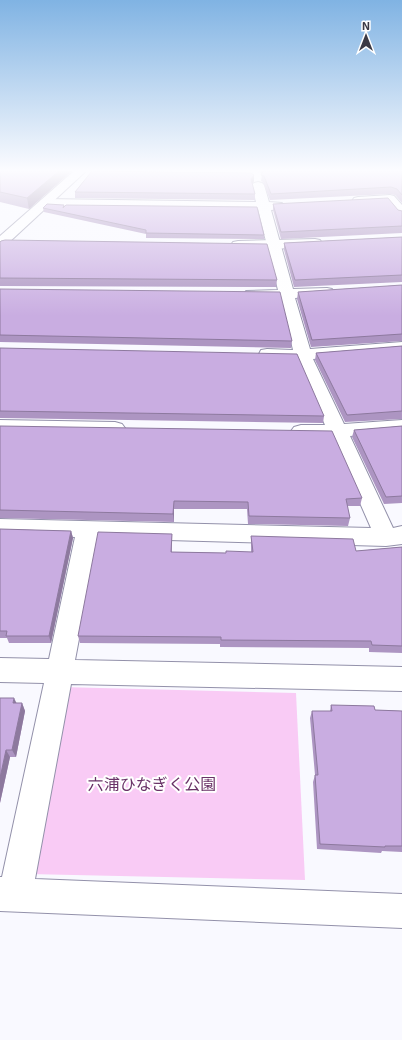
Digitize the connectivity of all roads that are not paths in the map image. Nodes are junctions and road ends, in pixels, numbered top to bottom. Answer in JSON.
{"nodes":[{"id":1,"x":26,"y":220,"type":"edge"},
{"id":2,"x":267,"y":220,"type":"edge"},
{"id":3,"x":1,"y":242,"type":"edge"},
{"id":4,"x":20,"y":242,"type":"edge"},
{"id":5,"x":326,"y":242,"type":"edge"},
{"id":6,"x":226,"y":245,"type":"edge"},
{"id":7,"x":274,"y":245,"type":"junction"},
{"id":8,"x":339,"y":291,"type":"edge"},
{"id":9,"x":238,"y":294,"type":"edge"},
{"id":10,"x":287,"y":294,"type":"junction"},
{"id":11,"x":402,"y":347,"type":"edge"},
{"id":12,"x":255,"y":354,"type":"edge"},
{"id":13,"x":303,"y":355,"type":"junction"},
{"id":14,"x":0,"y":426,"type":"edge"},
{"id":15,"x":402,"y":426,"type":"edge"},
{"id":16,"x":133,"y":428,"type":"edge"},
{"id":17,"x":282,"y":431,"type":"edge"},
{"id":18,"x":337,"y":432,"type":"junction"},
{"id":19,"x":0,"y":527,"type":"edge"},
{"id":20,"x":88,"y":529,"type":"junction"},
{"id":21,"x":394,"y":536,"type":"edge"},
{"id":22,"x":0,"y":670,"type":"edge"},
{"id":23,"x":59,"y":672,"type":"junction"},
{"id":24,"x":402,"y":679,"type":"edge"},
{"id":25,"x":7,"y":894,"type":"edge"},
{"id":26,"x":402,"y":911,"type":"edge"}],
"edges":[{"from":1,"to":3,"type":"street"},
{"from":2,"to":7,"type":"street"},
{"from":3,"to":4,"type":"street"},
{"from":5,"to":7,"type":"street"},
{"from":6,"to":7,"type":"street"},
{"from":7,"to":10,"type":"street"},
{"from":8,"to":10,"type":"street"},
{"from":9,"to":10,"type":"street"},
{"from":10,"to":13,"type":"street"},
{"from":11,"to":13,"type":"street"},
{"from":12,"to":13,"type":"street"},
{"from":13,"to":18,"type":"street"},
{"from":14,"to":16,"type":"street"},
{"from":15,"to":18,"type":"street"},
{"from":17,"to":18,"type":"street"},
{"from":18,"to":21,"type":"street"},
{"from":19,"to":20,"type":"street"},
{"from":20,"to":21,"type":"street"},
{"from":20,"to":23,"type":"street"},
{"from":22,"to":23,"type":"street"},
{"from":23,"to":24,"type":"street"},
{"from":23,"to":25,"type":"street"},
{"from":25,"to":26,"type":"street"}]}
